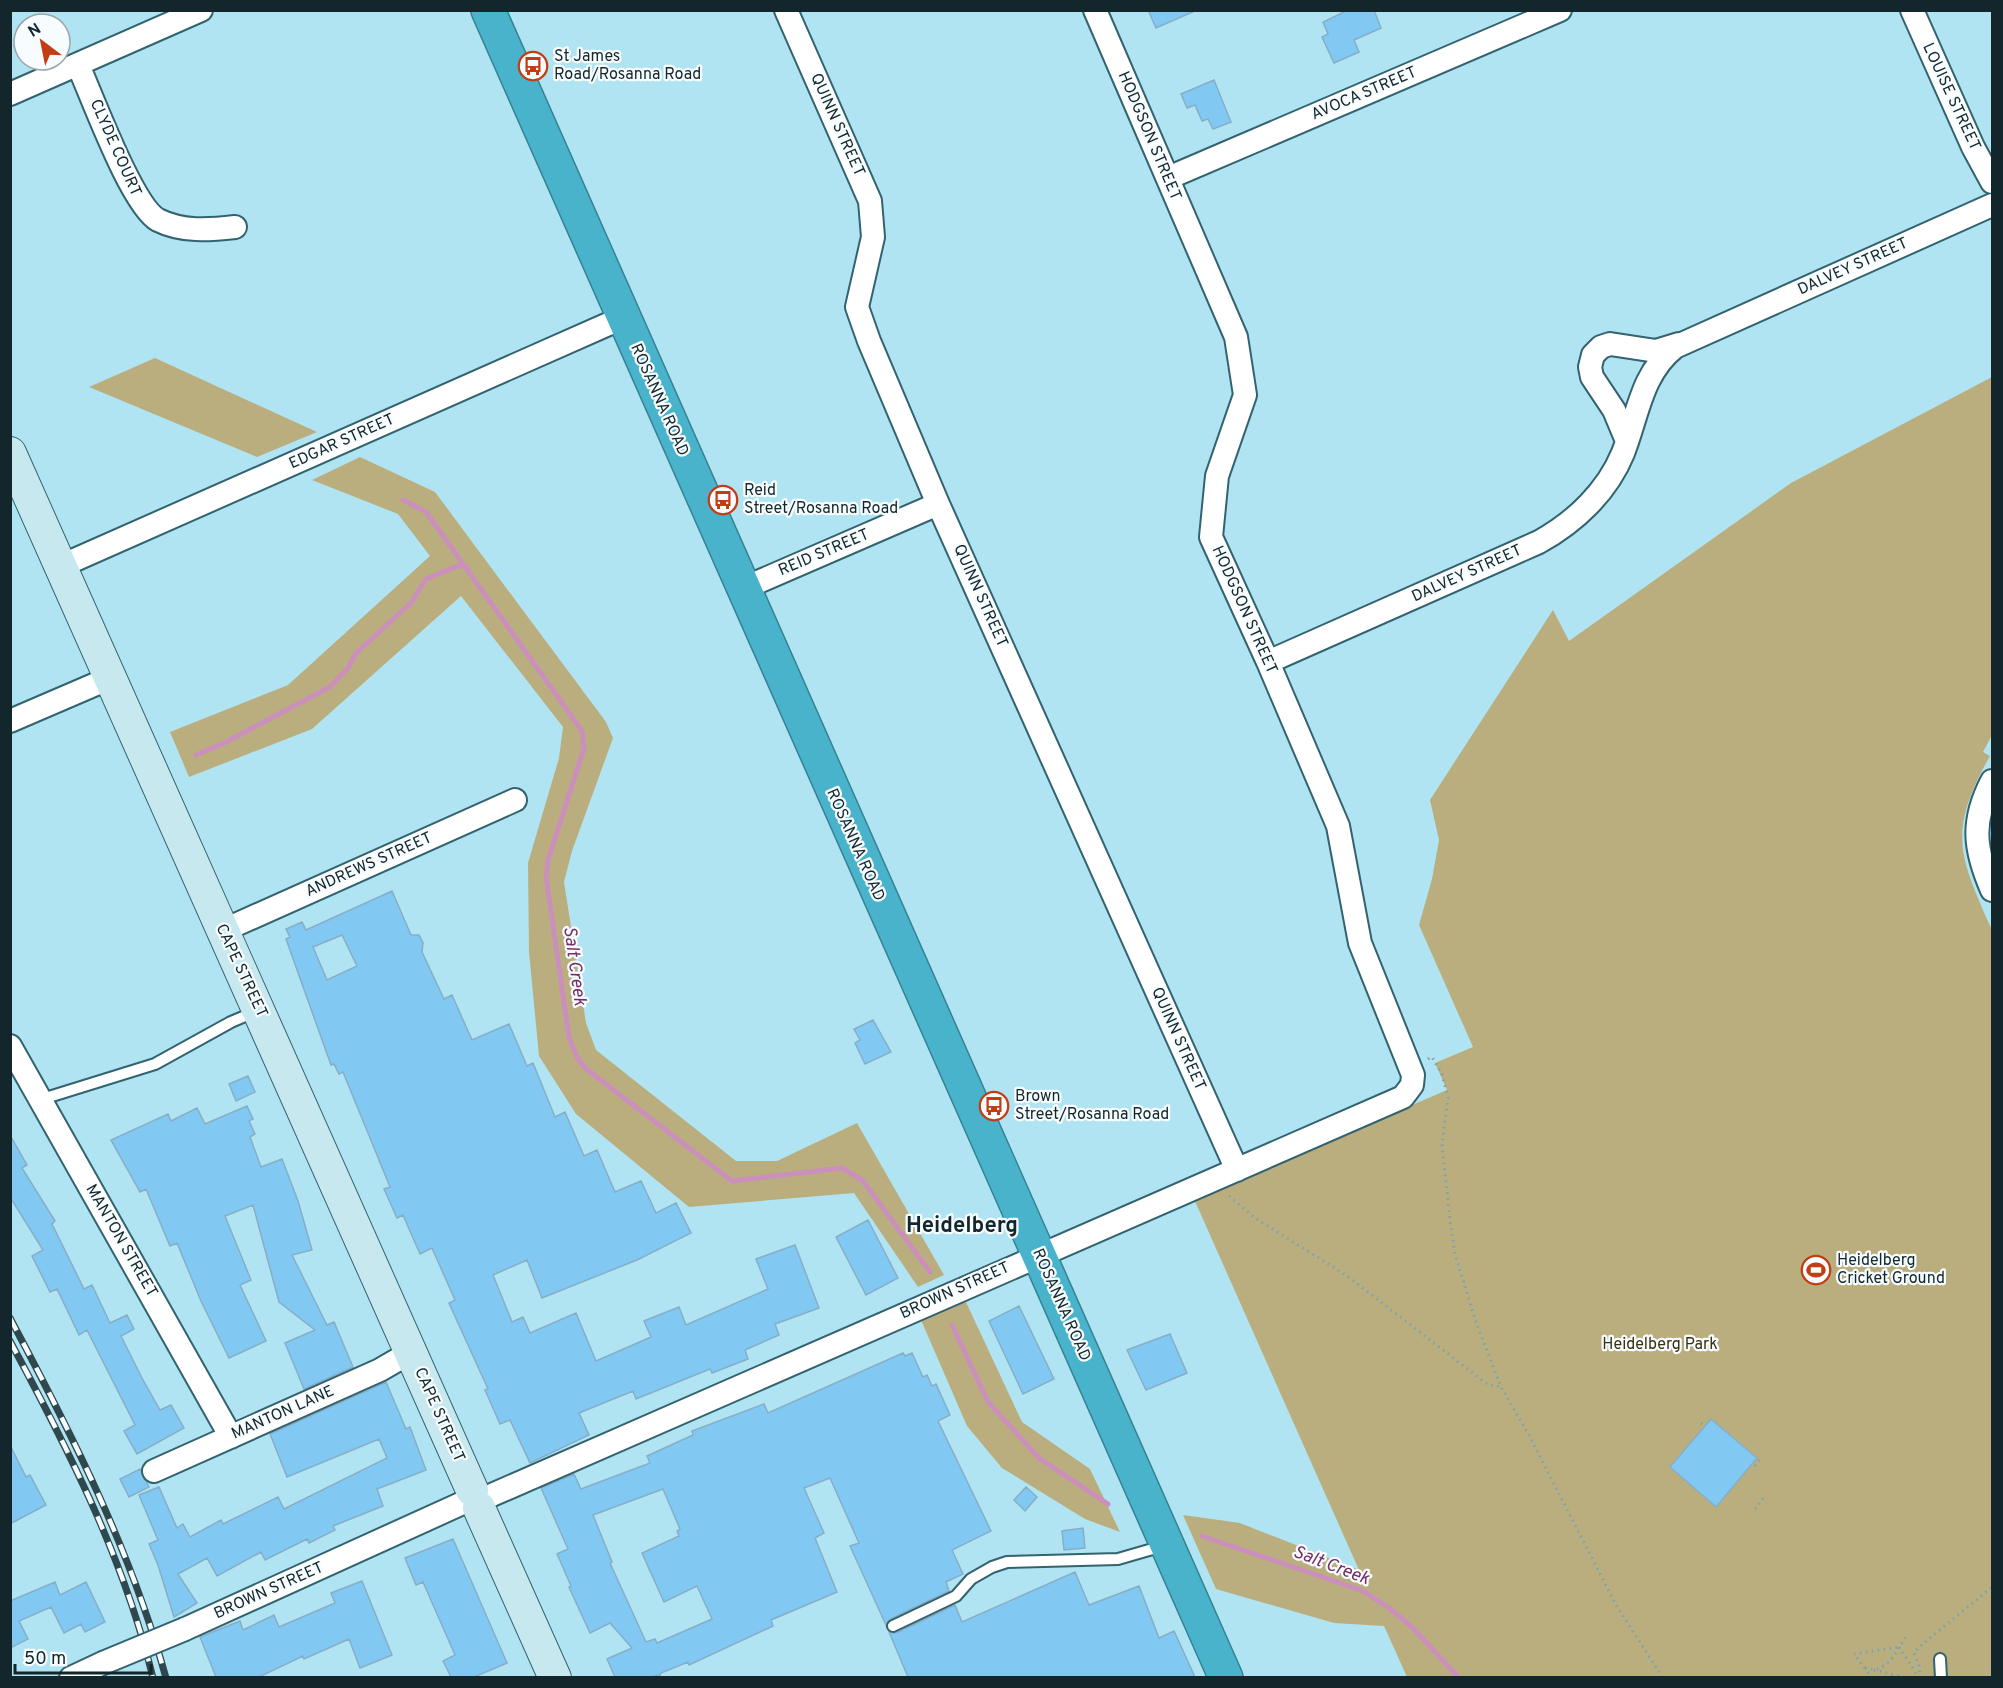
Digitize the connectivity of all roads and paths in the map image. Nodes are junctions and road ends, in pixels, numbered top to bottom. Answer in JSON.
{"nodes":[{"id":1,"x":201,"y":10,"type":"edge"},
{"id":2,"x":488,"y":10,"type":"edge"},
{"id":3,"x":786,"y":10,"type":"edge"},
{"id":4,"x":1095,"y":10,"type":"edge"},
{"id":5,"x":1560,"y":10,"type":"edge"},
{"id":6,"x":1912,"y":10,"type":"edge"},
{"id":7,"x":78,"y":65,"type":"junction"},
{"id":8,"x":10,"y":94,"type":"edge"},
{"id":9,"x":1168,"y":178,"type":"junction"},
{"id":10,"x":1992,"y":182,"type":"edge"},
{"id":11,"x":1992,"y":205,"type":"edge"},
{"id":12,"x":235,"y":227,"type":"dead end"},
{"id":13,"x":622,"y":318,"type":"junction"},
{"id":14,"x":1680,"y":344,"type":"junction"},
{"id":15,"x":1627,"y":441,"type":"junction"},
{"id":16,"x":10,"y":453,"type":"edge"},
{"id":17,"x":938,"y":504,"type":"junction"},
{"id":18,"x":61,"y":566,"type":"junction"},
{"id":19,"x":742,"y":589,"type":"junction"},
{"id":20,"x":1268,"y":662,"type":"junction"},
{"id":21,"x":110,"y":678,"type":"junction"},
{"id":22,"x":10,"y":721,"type":"edge"},
{"id":23,"x":1992,"y":781,"type":"edge"},
{"id":24,"x":515,"y":800,"type":"dead end"},
{"id":25,"x":1992,"y":890,"type":"edge"},
{"id":26,"x":222,"y":931,"type":"junction"},
{"id":27,"x":259,"y":1010,"type":"junction"},
{"id":28,"x":10,"y":1046,"type":"edge"},
{"id":29,"x":1411,"y":1070,"type":"junction"},
{"id":30,"x":39,"y":1100,"type":"junction"},
{"id":31,"x":1228,"y":1174,"type":"junction"},
{"id":32,"x":1038,"y":1255,"type":"junction"},
{"id":33,"x":411,"y":1352,"type":"junction"},
{"id":34,"x":1501,"y":1387,"type":"junction"},
{"id":35,"x":1701,"y":1423,"type":"dead end"},
{"id":36,"x":1705,"y":1427,"type":"dead end"},
{"id":37,"x":231,"y":1437,"type":"junction"},
{"id":38,"x":1761,"y":1459,"type":"dead end"},
{"id":39,"x":1755,"y":1466,"type":"dead end"},
{"id":40,"x":154,"y":1471,"type":"dead end"},
{"id":41,"x":1765,"y":1496,"type":"dead end"},
{"id":42,"x":476,"y":1499,"type":"junction"},
{"id":43,"x":1755,"y":1509,"type":"dead end"},
{"id":44,"x":1167,"y":1545,"type":"junction"},
{"id":45,"x":1992,"y":1587,"type":"edge"},
{"id":46,"x":893,"y":1626,"type":"dead end"},
{"id":47,"x":1907,"y":1635,"type":"dead end"},
{"id":48,"x":1899,"y":1647,"type":"junction"},
{"id":49,"x":1940,"y":1659,"type":"dead end"},
{"id":50,"x":1864,"y":1667,"type":"dead end"},
{"id":51,"x":1873,"y":1670,"type":"junction"},
{"id":52,"x":71,"y":1677,"type":"edge"},
{"id":53,"x":555,"y":1677,"type":"edge"},
{"id":54,"x":1226,"y":1677,"type":"edge"},
{"id":55,"x":1663,"y":1677,"type":"edge"},
{"id":56,"x":1872,"y":1677,"type":"edge"},
{"id":57,"x":1907,"y":1677,"type":"edge"},
{"id":58,"x":1919,"y":1677,"type":"edge"},
{"id":59,"x":1941,"y":1677,"type":"edge"}],
"edges":[{"from":1,"to":7,"type":"street"},
{"from":2,"to":13,"type":"highway","name":"ROSANNA ROAD"},
{"from":3,"to":17,"type":"street","name":"QUINN STREET"},
{"from":4,"to":9,"type":"street","name":"HODGSON STREET"},
{"from":5,"to":9,"type":"street","name":"AVOCA STREET"},
{"from":6,"to":10,"type":"street","name":"LOUISE STREET"},
{"from":7,"to":8,"type":"street"},
{"from":7,"to":12,"type":"street","name":"CLYDE COURT"},
{"from":9,"to":20,"type":"street","name":"HODGSON STREET"},
{"from":11,"to":14,"type":"street","name":"DALVEY STREET"},
{"from":13,"to":18,"type":"street","name":"EDGAR STREET"},
{"from":13,"to":19,"type":"highway","name":"ROSANNA ROAD"},
{"from":14,"to":15,"type":"street","name":"DALVEY STREET"},
{"from":14,"to":15,"type":"street","name":"DALVEY STREET"},
{"from":15,"to":20,"type":"street","name":"DALVEY STREET"},
{"from":16,"to":18,"type":"street","name":"CAPE STREET"},
{"from":17,"to":19,"type":"street","name":"REID STREET"},
{"from":17,"to":31,"type":"street","name":"QUINN STREET"},
{"from":18,"to":21,"type":"street","name":"CAPE STREET"},
{"from":19,"to":32,"type":"highway","name":"ROSANNA ROAD"},
{"from":20,"to":29,"type":"street","name":"HODGSON STREET"},
{"from":21,"to":22,"type":"street"},
{"from":21,"to":26,"type":"street","name":"CAPE STREET"},
{"from":23,"to":25,"type":"street"},
{"from":24,"to":26,"type":"street","name":"ANDREWS STREET"},
{"from":26,"to":27,"type":"street","name":"CAPE STREET"},
{"from":27,"to":30,"type":"lane"},
{"from":27,"to":33,"type":"street","name":"CAPE STREET"},
{"from":28,"to":30,"type":"street","name":"MANTON STREET"},
{"from":29,"to":31,"type":"street","name":"BROWN STREET"},
{"from":29,"to":34,"type":"path"},
{"from":30,"to":37,"type":"street","name":"MANTON STREET"},
{"from":31,"to":32,"type":"street","name":"BROWN STREET"},
{"from":31,"to":34,"type":"path"},
{"from":32,"to":42,"type":"street","name":"BROWN STREET"},
{"from":32,"to":44,"type":"highway","name":"ROSANNA ROAD"},
{"from":33,"to":37,"type":"street","name":"MANTON LANE"},
{"from":33,"to":42,"type":"street","name":"CAPE STREET"},
{"from":34,"to":55,"type":"path"},
{"from":35,"to":36,"type":"path"},
{"from":37,"to":40,"type":"street","name":"MANTON LANE"},
{"from":38,"to":39,"type":"path"},
{"from":41,"to":43,"type":"path"},
{"from":42,"to":52,"type":"street","name":"BROWN STREET","bridge":true},
{"from":42,"to":53,"type":"street","name":"CAPE STREET"},
{"from":44,"to":46,"type":"lane"},
{"from":44,"to":54,"type":"highway","name":"ROSANNA ROAD"},
{"from":45,"to":58,"type":"path"},
{"from":47,"to":48,"type":"path"},
{"from":48,"to":51,"type":"path"},
{"from":48,"to":56,"type":"path"},
{"from":48,"to":58,"type":"path"},
{"from":49,"to":59,"type":"lane"},
{"from":50,"to":51,"type":"path"},
{"from":51,"to":57,"type":"path"}]}
